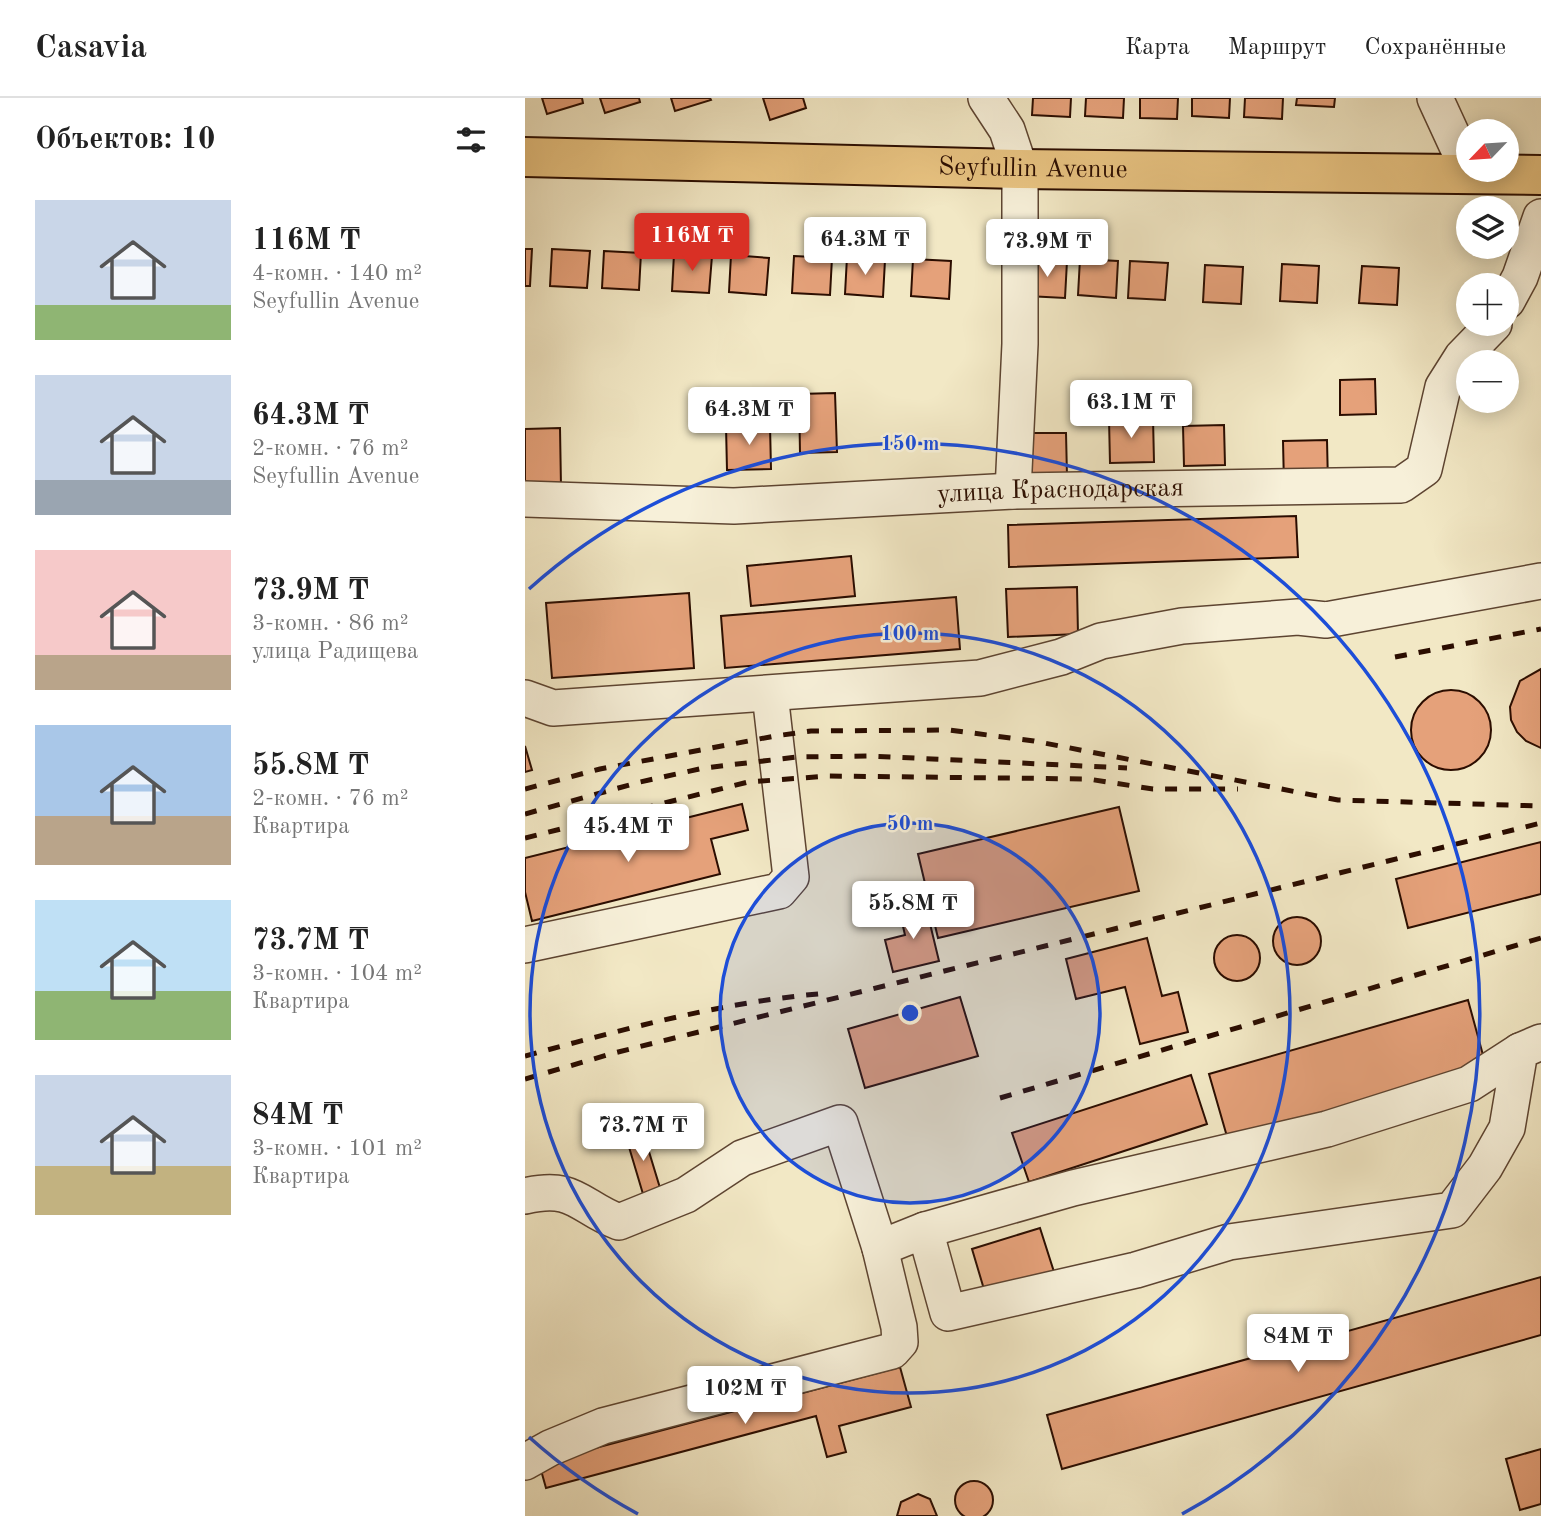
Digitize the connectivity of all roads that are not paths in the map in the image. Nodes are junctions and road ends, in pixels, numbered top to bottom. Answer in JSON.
{"nodes":[{"id":1,"x":985,"y":98,"type":"edge"},
{"id":2,"x":1435,"y":98,"type":"edge"},
{"id":3,"x":1456,"y":144,"type":"edge"},
{"id":4,"x":525,"y":157,"type":"edge"},
{"id":5,"x":1020,"y":169,"type":"junction"},
{"id":6,"x":1456,"y":174,"type":"edge"},
{"id":7,"x":1519,"y":175,"type":"edge"},
{"id":8,"x":1541,"y":175,"type":"edge"},
{"id":9,"x":1541,"y":217,"type":"edge"},
{"id":10,"x":1519,"y":279,"type":"edge"},
{"id":11,"x":1482,"y":336,"type":"edge"},
{"id":12,"x":1013,"y":491,"type":"junction"},
{"id":13,"x":525,"y":499,"type":"edge"},
{"id":14,"x":1541,"y":581,"type":"edge"},
{"id":15,"x":771,"y":694,"type":"junction"},
{"id":16,"x":525,"y":698,"type":"edge"},
{"id":17,"x":525,"y":945,"type":"edge"},
{"id":18,"x":1530,"y":1047,"type":"edge"},
{"id":19,"x":525,"y":1196,"type":"edge"},
{"id":20,"x":925,"y":1230,"type":"junction"},
{"id":21,"x":880,"y":1248,"type":"junction"},
{"id":22,"x":525,"y":1462,"type":"edge"}],
"edges":[{"from":1,"to":5,"type":"street"},
{"from":2,"to":3,"type":"street"},
{"from":4,"to":5,"type":"main road","name":"Seyfullin Avenue"},
{"from":5,"to":6,"type":"main road","name":"Seyfullin Avenue"},
{"from":5,"to":12,"type":"street"},
{"from":7,"to":8,"type":"main road","name":"Seyfullin Avenue"},
{"from":9,"to":10,"type":"street"},
{"from":11,"to":12,"type":"street","name":"улица Краснодарская"},
{"from":12,"to":13,"type":"street","name":"улица Краснодарская"},
{"from":14,"to":15,"type":"street"},
{"from":15,"to":16,"type":"street"},
{"from":15,"to":17,"type":"street"},
{"from":18,"to":20,"type":"street"},
{"from":18,"to":20,"type":"street"},
{"from":19,"to":21,"type":"street"},
{"from":20,"to":21,"type":"street"},
{"from":21,"to":22,"type":"street"}]}
